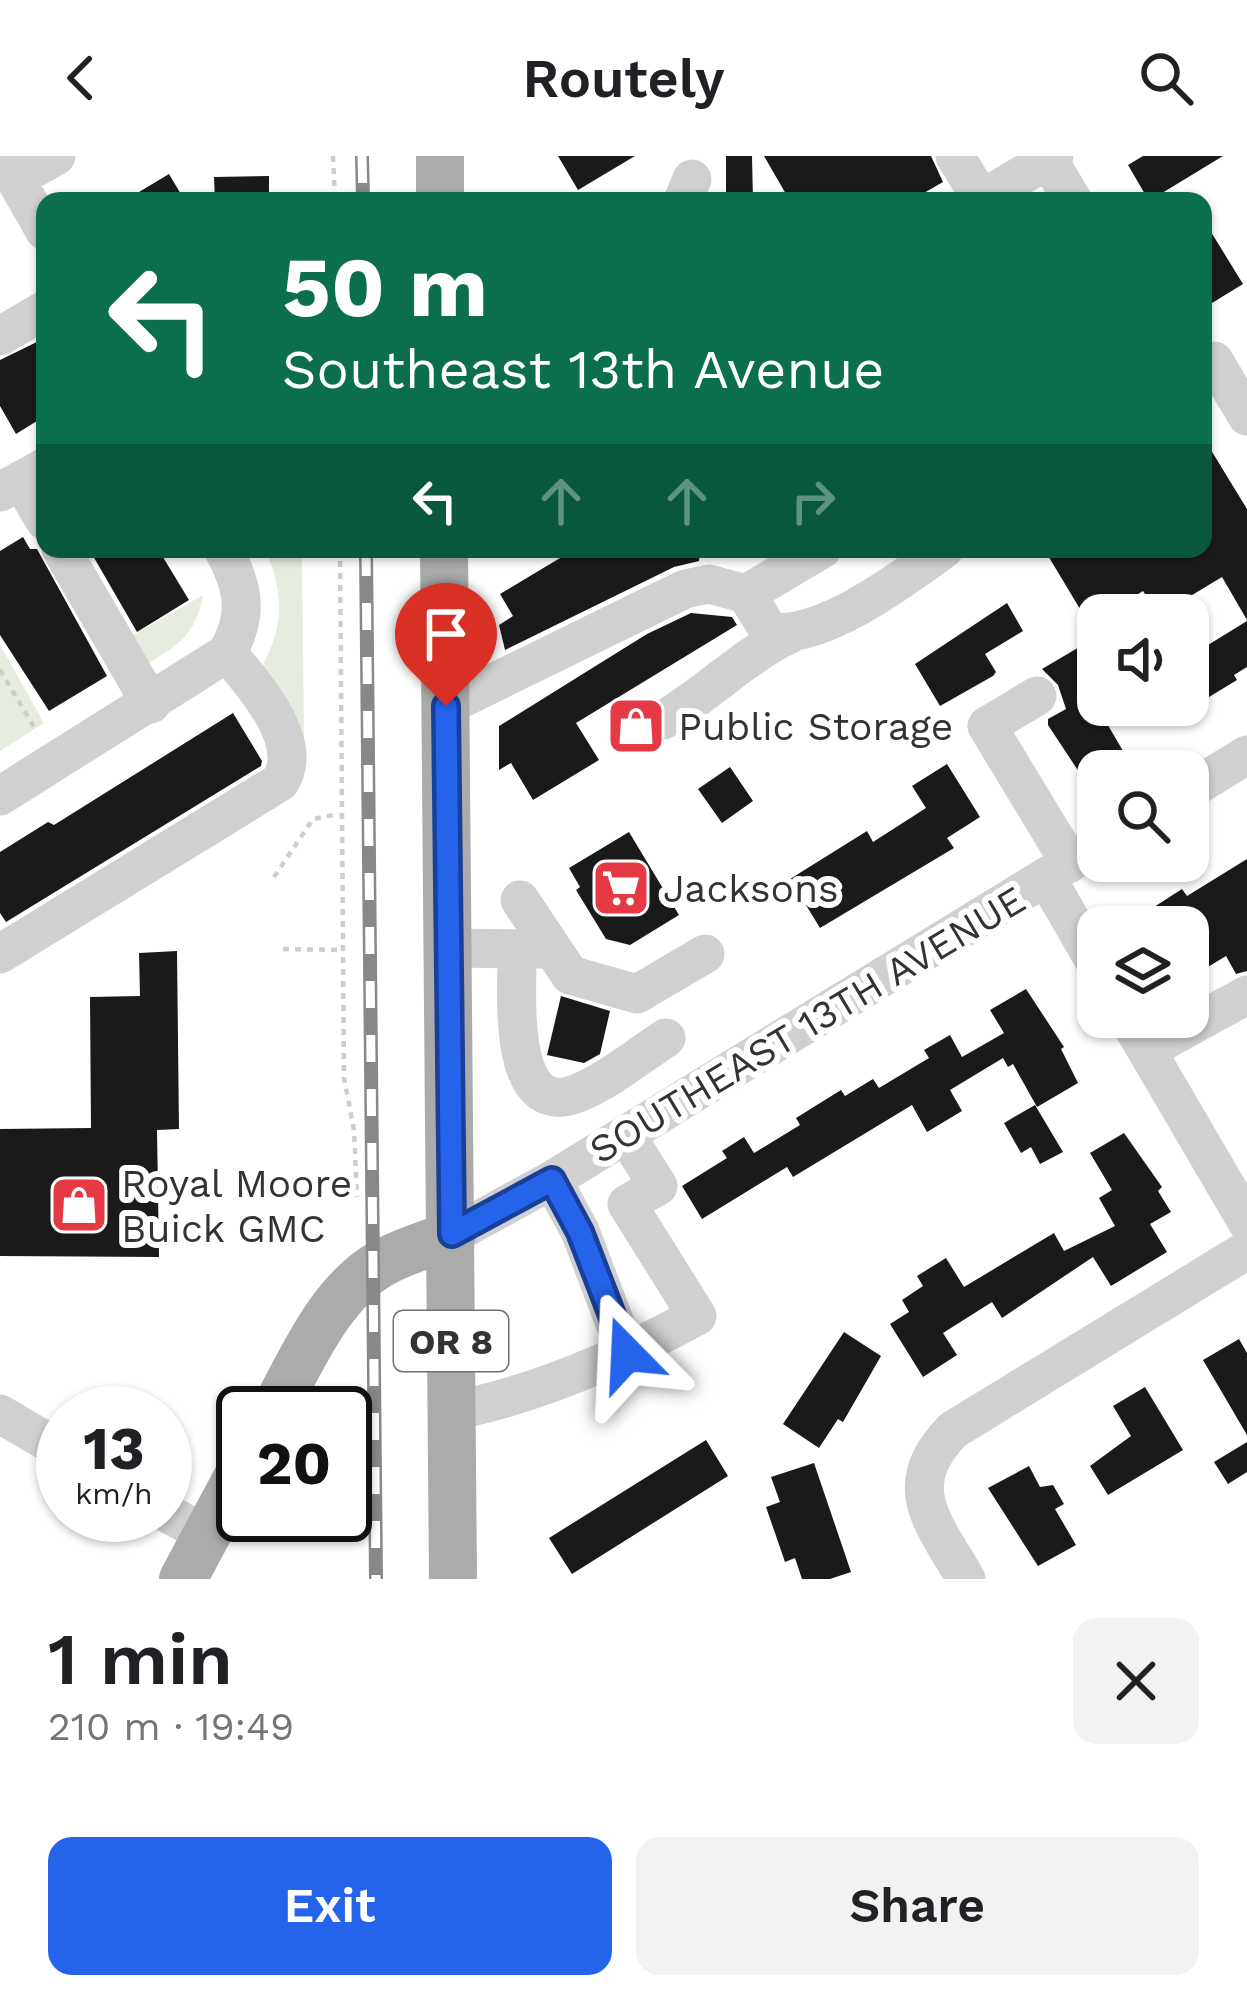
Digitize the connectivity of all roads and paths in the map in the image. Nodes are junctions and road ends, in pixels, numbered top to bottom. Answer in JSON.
{"nodes":[{"id":1,"x":56,"y":156,"type":"edge"},
{"id":2,"x":333,"y":156,"type":"edge"},
{"id":3,"x":440,"y":156,"type":"edge"},
{"id":4,"x":956,"y":156,"type":"edge"},
{"id":5,"x":1051,"y":158,"type":"edge"},
{"id":6,"x":9,"y":167,"type":"edge"},
{"id":7,"x":335,"y":192,"type":"edge"},
{"id":8,"x":440,"y":192,"type":"edge"},
{"id":9,"x":976,"y":192,"type":"edge"},
{"id":10,"x":994,"y":192,"type":"edge"},
{"id":11,"x":1068,"y":192,"type":"edge"},
{"id":12,"x":36,"y":215,"type":"edge"},
{"id":13,"x":36,"y":315,"type":"edge"},
{"id":14,"x":0,"y":336,"type":"edge"},
{"id":15,"x":1221,"y":357,"type":"edge"},
{"id":16,"x":1247,"y":416,"type":"edge"},
{"id":17,"x":66,"y":558,"type":"edge"},
{"id":18,"x":228,"y":558,"type":"edge"},
{"id":19,"x":340,"y":558,"type":"edge"},
{"id":20,"x":444,"y":558,"type":"edge"},
{"id":21,"x":788,"y":558,"type":"edge"},
{"id":22,"x":930,"y":558,"type":"edge"},
{"id":23,"x":723,"y":576,"type":"edge"},
{"id":24,"x":788,"y":634,"type":"junction"},
{"id":25,"x":234,"y":638,"type":"junction"},
{"id":26,"x":0,"y":670,"type":"edge"},
{"id":27,"x":1037,"y":696,"type":"dead end"},
{"id":28,"x":151,"y":704,"type":"junction"},
{"id":29,"x":446,"y":706,"type":"junction"},
{"id":30,"x":663,"y":720,"type":"dead end"},
{"id":31,"x":27,"y":743,"type":"dead end"},
{"id":32,"x":1247,"y":754,"type":"edge"},
{"id":33,"x":1209,"y":777,"type":"edge"},
{"id":34,"x":0,"y":796,"type":"edge"},
{"id":35,"x":340,"y":814,"type":"junction"},
{"id":36,"x":1071,"y":862,"type":"edge"},
{"id":37,"x":274,"y":877,"type":"dead end"},
{"id":38,"x":520,"y":900,"type":"dead end"},
{"id":39,"x":1082,"y":906,"type":"edge"},
{"id":40,"x":446,"y":948,"type":"junction"},
{"id":41,"x":283,"y":949,"type":"dead end"},
{"id":42,"x":535,"y":949,"type":"junction"},
{"id":43,"x":342,"y":950,"type":"junction"},
{"id":44,"x":0,"y":954,"type":"edge"},
{"id":45,"x":706,"y":954,"type":"dead end"},
{"id":46,"x":637,"y":994,"type":"junction"},
{"id":47,"x":1247,"y":995,"type":"edge"},
{"id":48,"x":1209,"y":1008,"type":"edge"},
{"id":49,"x":666,"y":1038,"type":"junction"},
{"id":50,"x":1139,"y":1038,"type":"edge"},
{"id":51,"x":699,"y":1090,"type":"junction"},
{"id":52,"x":626,"y":1135,"type":"junction"},
{"id":53,"x":552,"y":1180,"type":"junction"},
{"id":54,"x":357,"y":1197,"type":"dead end"},
{"id":55,"x":627,"y":1204,"type":"junction"},
{"id":56,"x":1247,"y":1222,"type":"edge"},
{"id":57,"x":580,"y":1232,"type":"junction"},
{"id":58,"x":452,"y":1234,"type":"junction"},
{"id":59,"x":1247,"y":1250,"type":"edge"},
{"id":60,"x":627,"y":1354,"type":"junction"},
{"id":61,"x":288,"y":1386,"type":"edge"},
{"id":62,"x":451,"y":1411,"type":"junction"},
{"id":63,"x":0,"y":1414,"type":"edge"},
{"id":64,"x":36,"y":1435,"type":"edge"},
{"id":65,"x":216,"y":1493,"type":"edge"},
{"id":66,"x":192,"y":1516,"type":"edge"},
{"id":67,"x":184,"y":1542,"type":"edge"},
{"id":68,"x":183,"y":1579,"type":"edge"},
{"id":69,"x":453,"y":1579,"type":"edge"},
{"id":70,"x":966,"y":1579,"type":"edge"}],
"edges":[{"from":1,"to":6,"type":"street"},
{"from":2,"to":7,"type":"path"},
{"from":3,"to":8,"type":"main road"},
{"from":4,"to":9,"type":"street"},
{"from":5,"to":10,"type":"street"},
{"from":5,"to":11,"type":"street"},
{"from":6,"to":12,"type":"street"},
{"from":13,"to":14,"type":"street"},
{"from":15,"to":16,"type":"street"},
{"from":17,"to":28,"type":"street"},
{"from":18,"to":25,"type":"street"},
{"from":19,"to":35,"type":"path"},
{"from":20,"to":29,"type":"main road","number":"OR 8"},
{"from":21,"to":23,"type":"street"},
{"from":22,"to":24,"type":"street"},
{"from":23,"to":24,"type":"street"},
{"from":23,"to":29,"type":"street"},
{"from":24,"to":30,"type":"street"},
{"from":25,"to":28,"type":"street"},
{"from":25,"to":44,"type":"street"},
{"from":26,"to":31,"type":"path"},
{"from":27,"to":36,"type":"street"},
{"from":28,"to":34,"type":"street"},
{"from":29,"to":40,"type":"main road","number":"OR 8"},
{"from":32,"to":33,"type":"street"},
{"from":35,"to":37,"type":"path"},
{"from":35,"to":43,"type":"path"},
{"from":36,"to":39,"type":"street"},
{"from":36,"to":51,"type":"street","name":"SOUTHEAST 13TH AVENUE"},
{"from":38,"to":42,"type":"street"},
{"from":40,"to":42,"type":"street"},
{"from":40,"to":58,"type":"main road","number":"OR 8"},
{"from":41,"to":43,"type":"path"},
{"from":42,"to":46,"type":"street"},
{"from":42,"to":49,"type":"street"},
{"from":43,"to":54,"type":"path"},
{"from":45,"to":46,"type":"street"},
{"from":46,"to":49,"type":"street"},
{"from":47,"to":48,"type":"street"},
{"from":49,"to":51,"type":"street"},
{"from":50,"to":56,"type":"street"},
{"from":51,"to":52,"type":"street","name":"SOUTHEAST 13TH AVENUE"},
{"from":52,"to":53,"type":"street","name":"SOUTHEAST 13TH AVENUE"},
{"from":52,"to":55,"type":"street"},
{"from":53,"to":57,"type":"street"},
{"from":53,"to":58,"type":"street","name":"SOUTHEAST 13TH AVENUE"},
{"from":55,"to":57,"type":"street"},
{"from":55,"to":60,"type":"street"},
{"from":57,"to":60,"type":"street"},
{"from":58,"to":61,"type":"main road"},
{"from":58,"to":62,"type":"main road","number":"OR 8"},
{"from":59,"to":70,"type":"street"},
{"from":60,"to":62,"type":"street"},
{"from":62,"to":69,"type":"main road","number":"OR 8"},
{"from":63,"to":64,"type":"street"},
{"from":65,"to":66,"type":"main road"},
{"from":67,"to":68,"type":"main road"}]}
